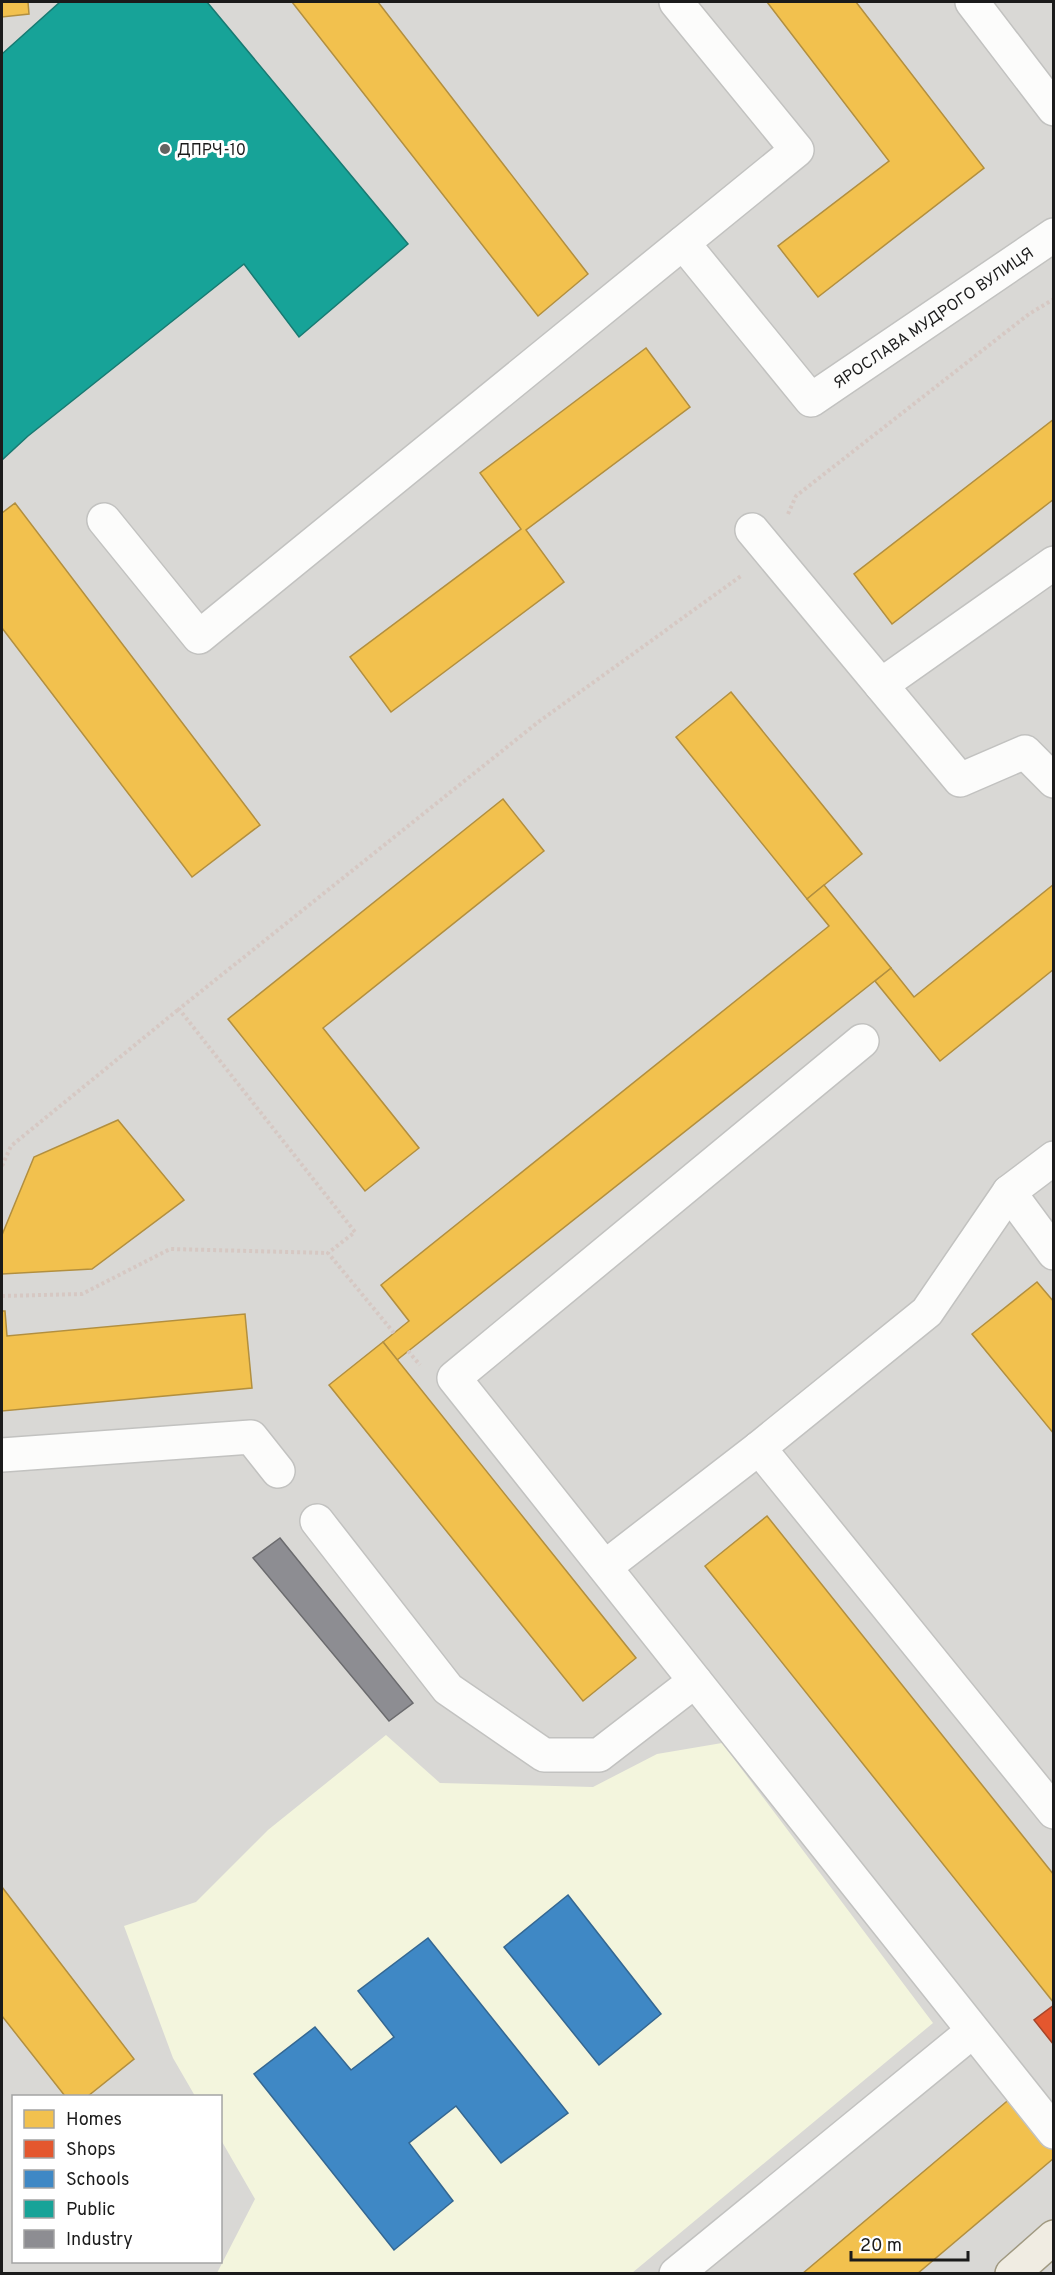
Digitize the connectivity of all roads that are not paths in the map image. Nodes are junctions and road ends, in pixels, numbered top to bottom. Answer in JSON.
{"nodes":[{"id":1,"x":676,"y":2,"type":"edge"},
{"id":2,"x":972,"y":2,"type":"edge"},
{"id":3,"x":1053,"y":109,"type":"edge"},
{"id":4,"x":1053,"y":234,"type":"edge"},
{"id":5,"x":683,"y":243,"type":"junction"},
{"id":6,"x":104,"y":520,"type":"dead end"},
{"id":7,"x":762,"y":541,"type":"road end"},
{"id":8,"x":1053,"y":563,"type":"edge"},
{"id":9,"x":881,"y":685,"type":"junction"},
{"id":10,"x":1053,"y":781,"type":"edge"},
{"id":11,"x":862,"y":1041,"type":"dead end"},
{"id":12,"x":1053,"y":1158,"type":"edge"},
{"id":13,"x":1009,"y":1192,"type":"junction"},
{"id":14,"x":1053,"y":1253,"type":"edge"},
{"id":15,"x":759,"y":1448,"type":"junction"},
{"id":16,"x":2,"y":1455,"type":"edge"},
{"id":17,"x":278,"y":1471,"type":"dead end"},
{"id":18,"x":317,"y":1521,"type":"dead end"},
{"id":19,"x":605,"y":1568,"type":"junction"},
{"id":20,"x":695,"y":1681,"type":"junction"},
{"id":21,"x":1053,"y":1812,"type":"edge"},
{"id":22,"x":973,"y":2031,"type":"junction"},
{"id":23,"x":1053,"y":2132,"type":"edge"},
{"id":24,"x":1053,"y":2237,"type":"edge"},
{"id":25,"x":676,"y":2274,"type":"edge"},
{"id":26,"x":1012,"y":2274,"type":"edge"}],
"edges":[{"from":1,"to":5,"type":"street"},
{"from":2,"to":3,"type":"street"},
{"from":4,"to":5,"type":"street","name":"ЯРОСЛАВА МУДРОГО ВУЛИЦЯ"},
{"from":5,"to":6,"type":"street"},
{"from":7,"to":9,"type":"street"},
{"from":8,"to":9,"type":"street"},
{"from":9,"to":10,"type":"street"},
{"from":11,"to":19,"type":"street"},
{"from":12,"to":13,"type":"street"},
{"from":13,"to":14,"type":"street"},
{"from":13,"to":15,"type":"street"},
{"from":15,"to":19,"type":"street"},
{"from":15,"to":21,"type":"street"},
{"from":16,"to":17,"type":"street"},
{"from":18,"to":20,"type":"street"},
{"from":19,"to":20,"type":"street"},
{"from":20,"to":22,"type":"street"},
{"from":22,"to":23,"type":"street"},
{"from":22,"to":25,"type":"street"},
{"from":24,"to":26,"type":"main road"}]}
